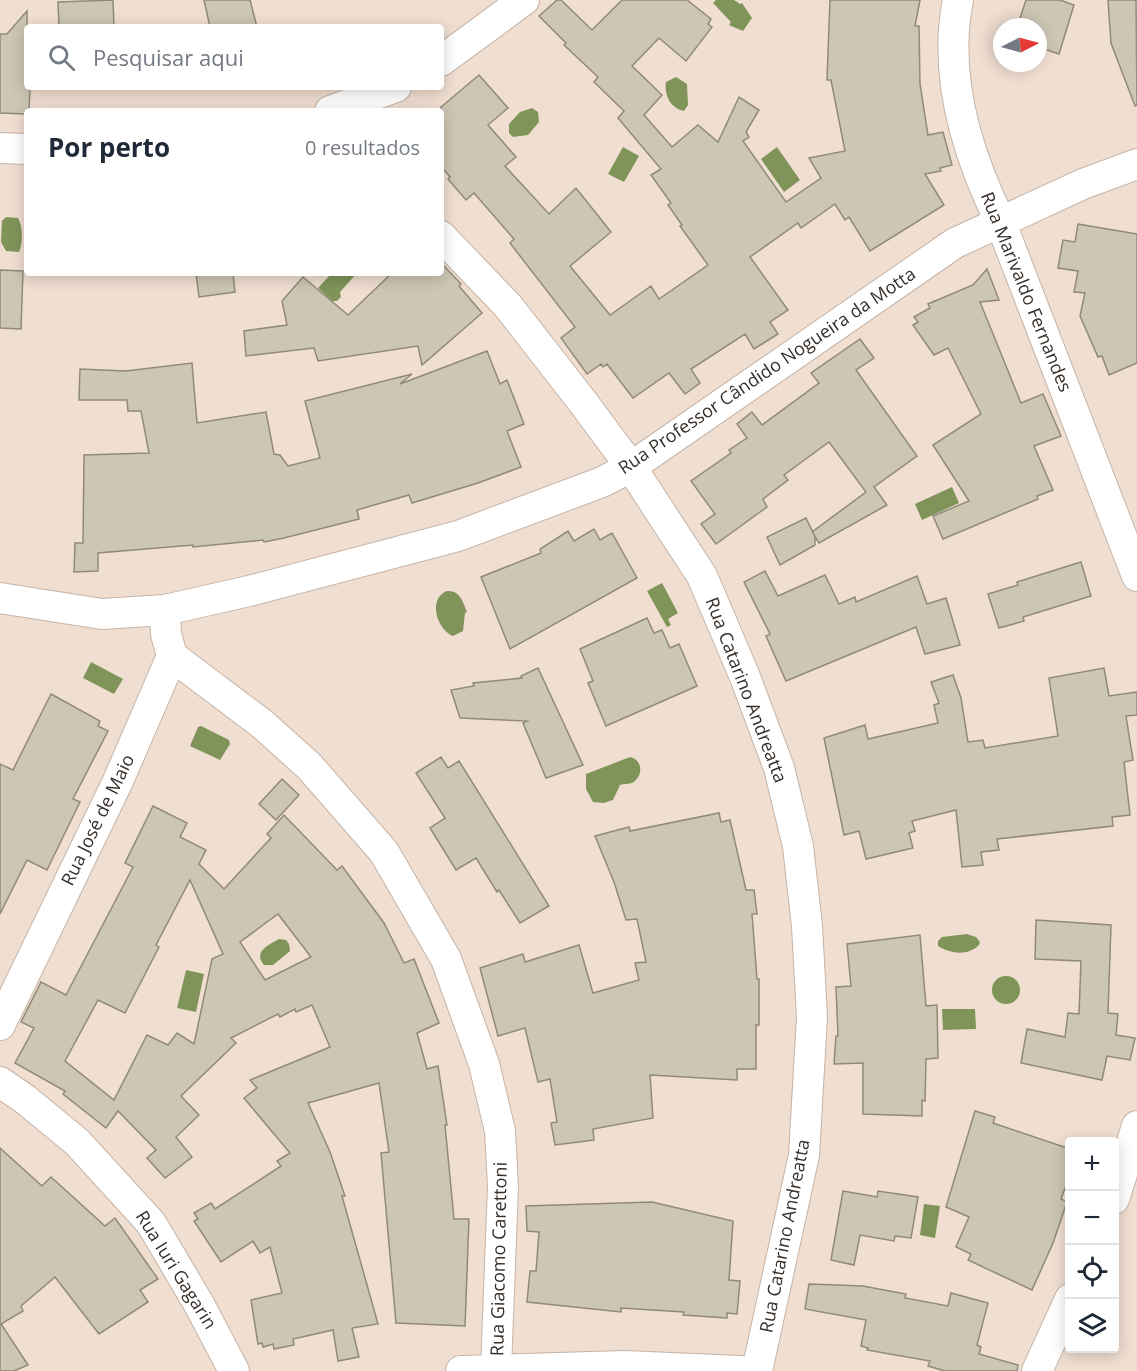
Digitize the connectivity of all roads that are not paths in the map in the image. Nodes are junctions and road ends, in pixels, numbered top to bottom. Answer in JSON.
{"nodes":[{"id":1,"x":524,"y":0,"type":"edge"},
{"id":2,"x":958,"y":0,"type":"edge"},
{"id":3,"x":444,"y":59,"type":"edge"},
{"id":4,"x":388,"y":90,"type":"edge"},
{"id":5,"x":338,"y":108,"type":"edge"},
{"id":6,"x":0,"y":148,"type":"edge"},
{"id":7,"x":24,"y":149,"type":"edge"},
{"id":8,"x":1137,"y":164,"type":"edge"},
{"id":9,"x":1000,"y":221,"type":"junction"},
{"id":10,"x":444,"y":239,"type":"edge"},
{"id":11,"x":631,"y":468,"type":"junction"},
{"id":12,"x":1137,"y":576,"type":"edge"},
{"id":13,"x":0,"y":598,"type":"edge"},
{"id":14,"x":165,"y":610,"type":"junction"},
{"id":15,"x":172,"y":656,"type":"junction"},
{"id":16,"x":0,"y":1024,"type":"edge"},
{"id":17,"x":0,"y":1082,"type":"edge"},
{"id":18,"x":1137,"y":1126,"type":"edge"},
{"id":19,"x":1117,"y":1191,"type":"edge"},
{"id":20,"x":1065,"y":1310,"type":"edge"},
{"id":21,"x":496,"y":1368,"type":"junction"},
{"id":22,"x":234,"y":1371,"type":"edge"},
{"id":23,"x":461,"y":1371,"type":"edge"},
{"id":24,"x":741,"y":1371,"type":"edge"},
{"id":25,"x":757,"y":1371,"type":"edge"},
{"id":26,"x":1037,"y":1371,"type":"edge"}],
"edges":[{"from":1,"to":3,"type":"street"},
{"from":2,"to":9,"type":"street","name":"Rua Marivaldo Fernandes"},
{"from":4,"to":5,"type":"street"},
{"from":6,"to":7,"type":"street"},
{"from":8,"to":9,"type":"street","name":"Rua Professor Cândido Nogueira da Motta"},
{"from":9,"to":11,"type":"street","name":"Rua Professor Cândido Nogueira da Motta"},
{"from":9,"to":12,"type":"street","name":"Rua Marivaldo Fernandes"},
{"from":10,"to":11,"type":"street","name":"Rua Catarino Andreatta"},
{"from":11,"to":14,"type":"street","name":"Rua Professor Cândido Nogueira da Motta"},
{"from":11,"to":25,"type":"street","name":"Rua Catarino Andreatta"},
{"from":13,"to":14,"type":"street","name":"Rua Professor Cândido Nogueira da Motta"},
{"from":14,"to":15,"type":"street"},
{"from":15,"to":16,"type":"street","name":"Rua José de Maio"},
{"from":15,"to":21,"type":"street","name":"Rua Giacomo Carettoni"},
{"from":17,"to":22,"type":"street","name":"Rua Iuri Gagarin"},
{"from":18,"to":19,"type":"street"},
{"from":20,"to":26,"type":"street"},
{"from":21,"to":23,"type":"street"},
{"from":21,"to":24,"type":"street"}]}
